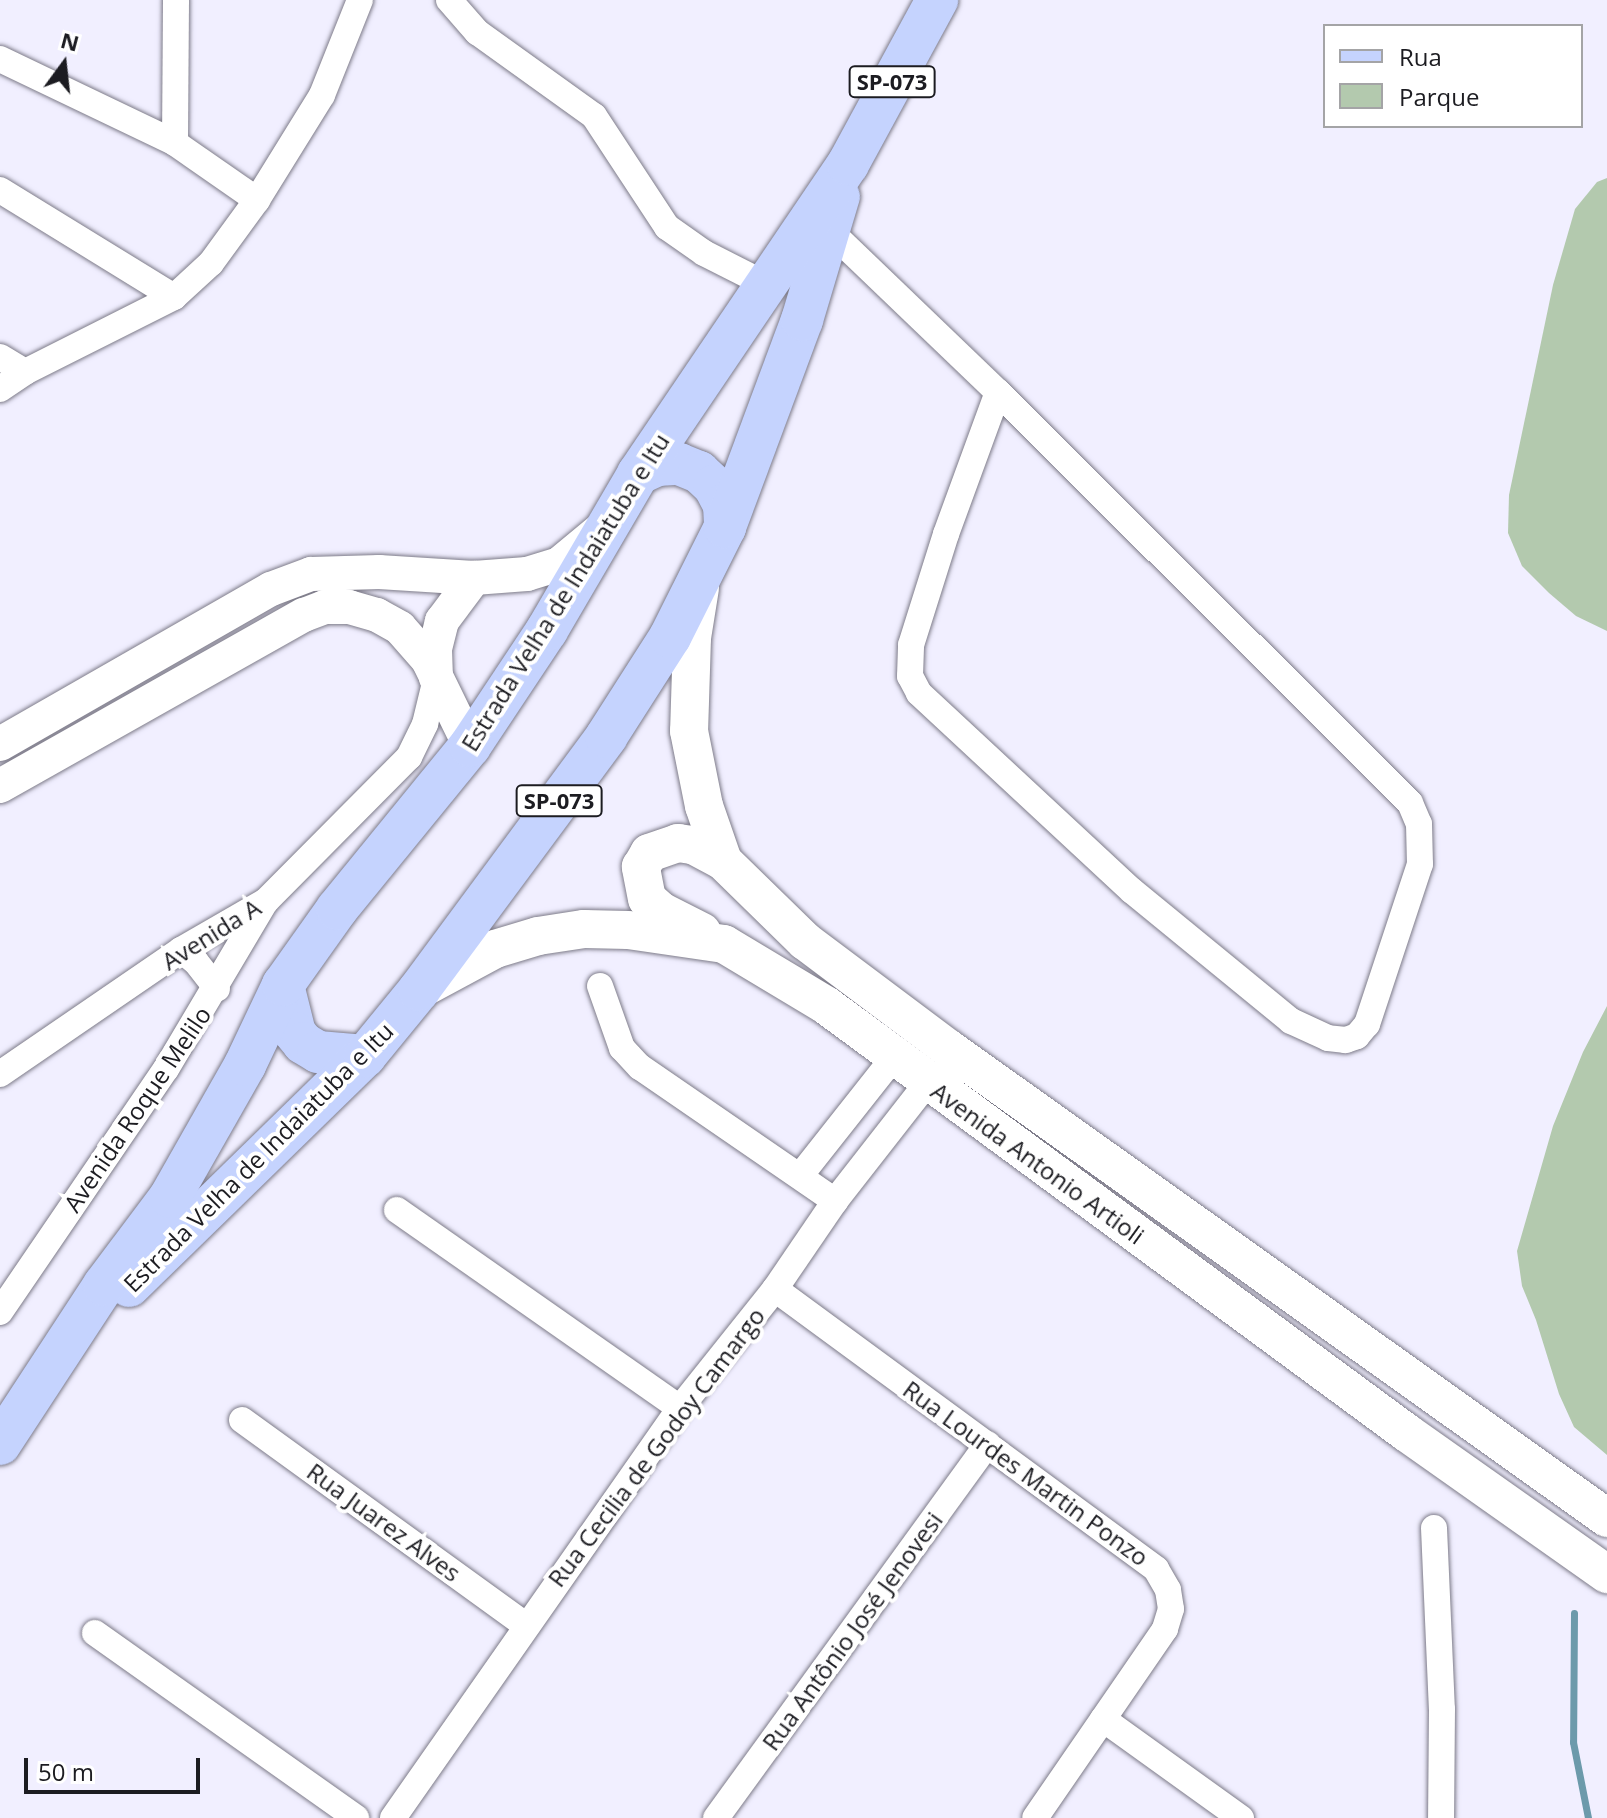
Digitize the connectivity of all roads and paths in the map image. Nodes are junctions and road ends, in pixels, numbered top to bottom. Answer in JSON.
{"nodes":[{"id":1,"x":152,"y":0,"type":"edge"},
{"id":2,"x":360,"y":0,"type":"edge"},
{"id":3,"x":449,"y":0,"type":"edge"},
{"id":4,"x":937,"y":0,"type":"edge"},
{"id":5,"x":176,"y":7,"type":"edge"},
{"id":6,"x":0,"y":59,"type":"edge"},
{"id":7,"x":175,"y":143,"type":"junction"},
{"id":8,"x":848,"y":164,"type":"junction"},
{"id":9,"x":0,"y":190,"type":"edge"},
{"id":10,"x":257,"y":200,"type":"junction"},
{"id":11,"x":830,"y":231,"type":"junction"},
{"id":12,"x":767,"y":285,"type":"junction"},
{"id":13,"x":174,"y":297,"type":"junction"},
{"id":14,"x":0,"y":357,"type":"edge"},
{"id":15,"x":25,"y":372,"type":"junction"},
{"id":16,"x":0,"y":389,"type":"edge"},
{"id":17,"x":998,"y":392,"type":"junction"},
{"id":18,"x":638,"y":474,"type":"junction"},
{"id":19,"x":612,"y":520,"type":"junction"},
{"id":20,"x":725,"y":527,"type":"junction"},
{"id":21,"x":474,"y":578,"type":"junction"},
{"id":22,"x":701,"y":579,"type":"junction"},
{"id":23,"x":436,"y":679,"type":"junction"},
{"id":24,"x":0,"y":744,"type":"edge"},
{"id":25,"x":470,"y":746,"type":"junction"},
{"id":26,"x":0,"y":786,"type":"edge"},
{"id":27,"x":723,"y":861,"type":"junction"},
{"id":28,"x":266,"y":901,"type":"junction"},
{"id":29,"x":724,"y":944,"type":"junction"},
{"id":30,"x":181,"y":950,"type":"junction"},
{"id":31,"x":283,"y":985,"type":"junction"},
{"id":32,"x":600,"y":986,"type":"dead end"},
{"id":33,"x":217,"y":989,"type":"junction"},
{"id":34,"x":419,"y":990,"type":"junction"},
{"id":35,"x":365,"y":1056,"type":"junction"},
{"id":36,"x":894,"y":1057,"type":"junction"},
{"id":37,"x":0,"y":1074,"type":"edge"},
{"id":38,"x":928,"y":1082,"type":"junction"},
{"id":39,"x":800,"y":1176,"type":"junction"},
{"id":40,"x":835,"y":1201,"type":"junction"},
{"id":41,"x":397,"y":1210,"type":"dead end"},
{"id":42,"x":775,"y":1289,"type":"junction"},
{"id":43,"x":0,"y":1312,"type":"edge"},
{"id":44,"x":43,"y":1377,"type":"junction"},
{"id":45,"x":680,"y":1408,"type":"junction"},
{"id":46,"x":242,"y":1420,"type":"dead end"},
{"id":47,"x":0,"y":1444,"type":"edge"},
{"id":48,"x":988,"y":1444,"type":"junction"},
{"id":49,"x":1607,"y":1518,"type":"edge"},
{"id":50,"x":1434,"y":1528,"type":"dead end"},
{"id":51,"x":1607,"y":1574,"type":"edge"},
{"id":52,"x":525,"y":1625,"type":"junction"},
{"id":53,"x":95,"y":1633,"type":"dead end"},
{"id":54,"x":1103,"y":1719,"type":"junction"},
{"id":55,"x":356,"y":1818,"type":"edge"},
{"id":56,"x":393,"y":1818,"type":"edge"},
{"id":57,"x":716,"y":1818,"type":"edge"},
{"id":58,"x":1035,"y":1818,"type":"edge"},
{"id":59,"x":1241,"y":1818,"type":"edge"},
{"id":60,"x":1441,"y":1818,"type":"edge"}],
"edges":[{"from":1,"to":5,"type":"street"},
{"from":2,"to":10,"type":"street"},
{"from":3,"to":12,"type":"street"},
{"from":4,"to":8,"type":"main road","name":"Estrada Velha de Indaiatuba e Itu","number":"SP-073"},
{"from":5,"to":7,"type":"street"},
{"from":6,"to":7,"type":"street"},
{"from":7,"to":10,"type":"street"},
{"from":8,"to":11,"type":"main road","name":"Estrada Velha de Indaiatuba e Itu","number":"SP-073"},
{"from":8,"to":12,"type":"main road","name":"Estrada Velha de Indaiatuba e Itu","number":"SP-073"},
{"from":9,"to":13,"type":"street"},
{"from":10,"to":13,"type":"street"},
{"from":11,"to":17,"type":"street"},
{"from":11,"to":20,"type":"main road","name":"Estrada Velha de Indaiatuba e Itu","number":"SP-073"},
{"from":12,"to":18,"type":"main road","name":"Estrada Velha de Indaiatuba e Itu","number":"SP-073"},
{"from":13,"to":15,"type":"street"},
{"from":14,"to":15,"type":"street"},
{"from":15,"to":16,"type":"street"},
{"from":17,"to":17,"type":"street"},
{"from":18,"to":19,"type":"main road","name":"Estrada Velha de Indaiatuba e Itu","number":"SP-073"},
{"from":18,"to":20,"type":"main road"},
{"from":19,"to":21,"type":"street"},
{"from":19,"to":25,"type":"main road","name":"Estrada Velha de Indaiatuba e Itu","number":"SP-073"},
{"from":20,"to":22,"type":"main road","name":"Estrada Velha de Indaiatuba e Itu","number":"SP-073"},
{"from":21,"to":23,"type":"street"},
{"from":21,"to":24,"type":"street"},
{"from":22,"to":27,"type":"main road","name":"Avenida Antonio Artioli"},
{"from":22,"to":34,"type":"main road","name":"Estrada Velha de Indaiatuba e Itu","number":"SP-073"},
{"from":23,"to":25,"type":"street"},
{"from":23,"to":26,"type":"street"},
{"from":23,"to":28,"type":"street","name":"Avenida A"},
{"from":25,"to":31,"type":"main road","name":"Estrada Velha de Indaiatuba e Itu","number":"SP-073"},
{"from":27,"to":29,"type":"main road"},
{"from":27,"to":49,"type":"main road","name":"Avenida Antonio Artioli"},
{"from":28,"to":30,"type":"street","name":"Avenida A"},
{"from":28,"to":33,"type":"street","name":"Avenida Roque Melilo"},
{"from":29,"to":34,"type":"main road","name":"Avenida Antonio Artioli"},
{"from":29,"to":36,"type":"main road","name":"Avenida Antonio Artioli"},
{"from":30,"to":33,"type":"street"},
{"from":30,"to":37,"type":"street","name":"Avenida A"},
{"from":31,"to":35,"type":"main road"},
{"from":31,"to":44,"type":"main road","name":"Estrada Velha de Indaiatuba e Itu","number":"SP-073"},
{"from":32,"to":39,"type":"street"},
{"from":33,"to":43,"type":"street","name":"Avenida Roque Melilo"},
{"from":34,"to":35,"type":"main road","name":"Estrada Velha de Indaiatuba e Itu","number":"SP-073"},
{"from":35,"to":44,"type":"main road","name":"Estrada Velha de Indaiatuba e Itu","number":"SP-073"},
{"from":36,"to":38,"type":"main road","name":"Avenida Antonio Artioli"},
{"from":36,"to":39,"type":"street"},
{"from":38,"to":40,"type":"street","name":"Rua Cecilia de Godoy Camargo"},
{"from":38,"to":51,"type":"main road","name":"Avenida Antonio Artioli"},
{"from":39,"to":40,"type":"street"},
{"from":40,"to":42,"type":"street","name":"Rua Cecilia de Godoy Camargo"},
{"from":41,"to":45,"type":"street"},
{"from":42,"to":45,"type":"street","name":"Rua Cecilia de Godoy Camargo"},
{"from":42,"to":48,"type":"street","name":"Rua Lourdes Martin Ponzo"},
{"from":44,"to":47,"type":"main road","name":"Estrada Velha de Indaiatuba e Itu","number":"SP-073"},
{"from":45,"to":52,"type":"street","name":"Rua Cecilia de Godoy Camargo"},
{"from":46,"to":52,"type":"street","name":"Rua Juarez Alves"},
{"from":48,"to":54,"type":"street","name":"Rua Lourdes Martin Ponzo"},
{"from":48,"to":57,"type":"street","name":"Rua Antônio José Jenovesi"},
{"from":50,"to":60,"type":"street"},
{"from":52,"to":56,"type":"street","name":"Rua Cecilia de Godoy Camargo"},
{"from":53,"to":55,"type":"street"},
{"from":54,"to":58,"type":"street","name":"Rua Lourdes Martin Ponzo"},
{"from":54,"to":59,"type":"street"}]}
